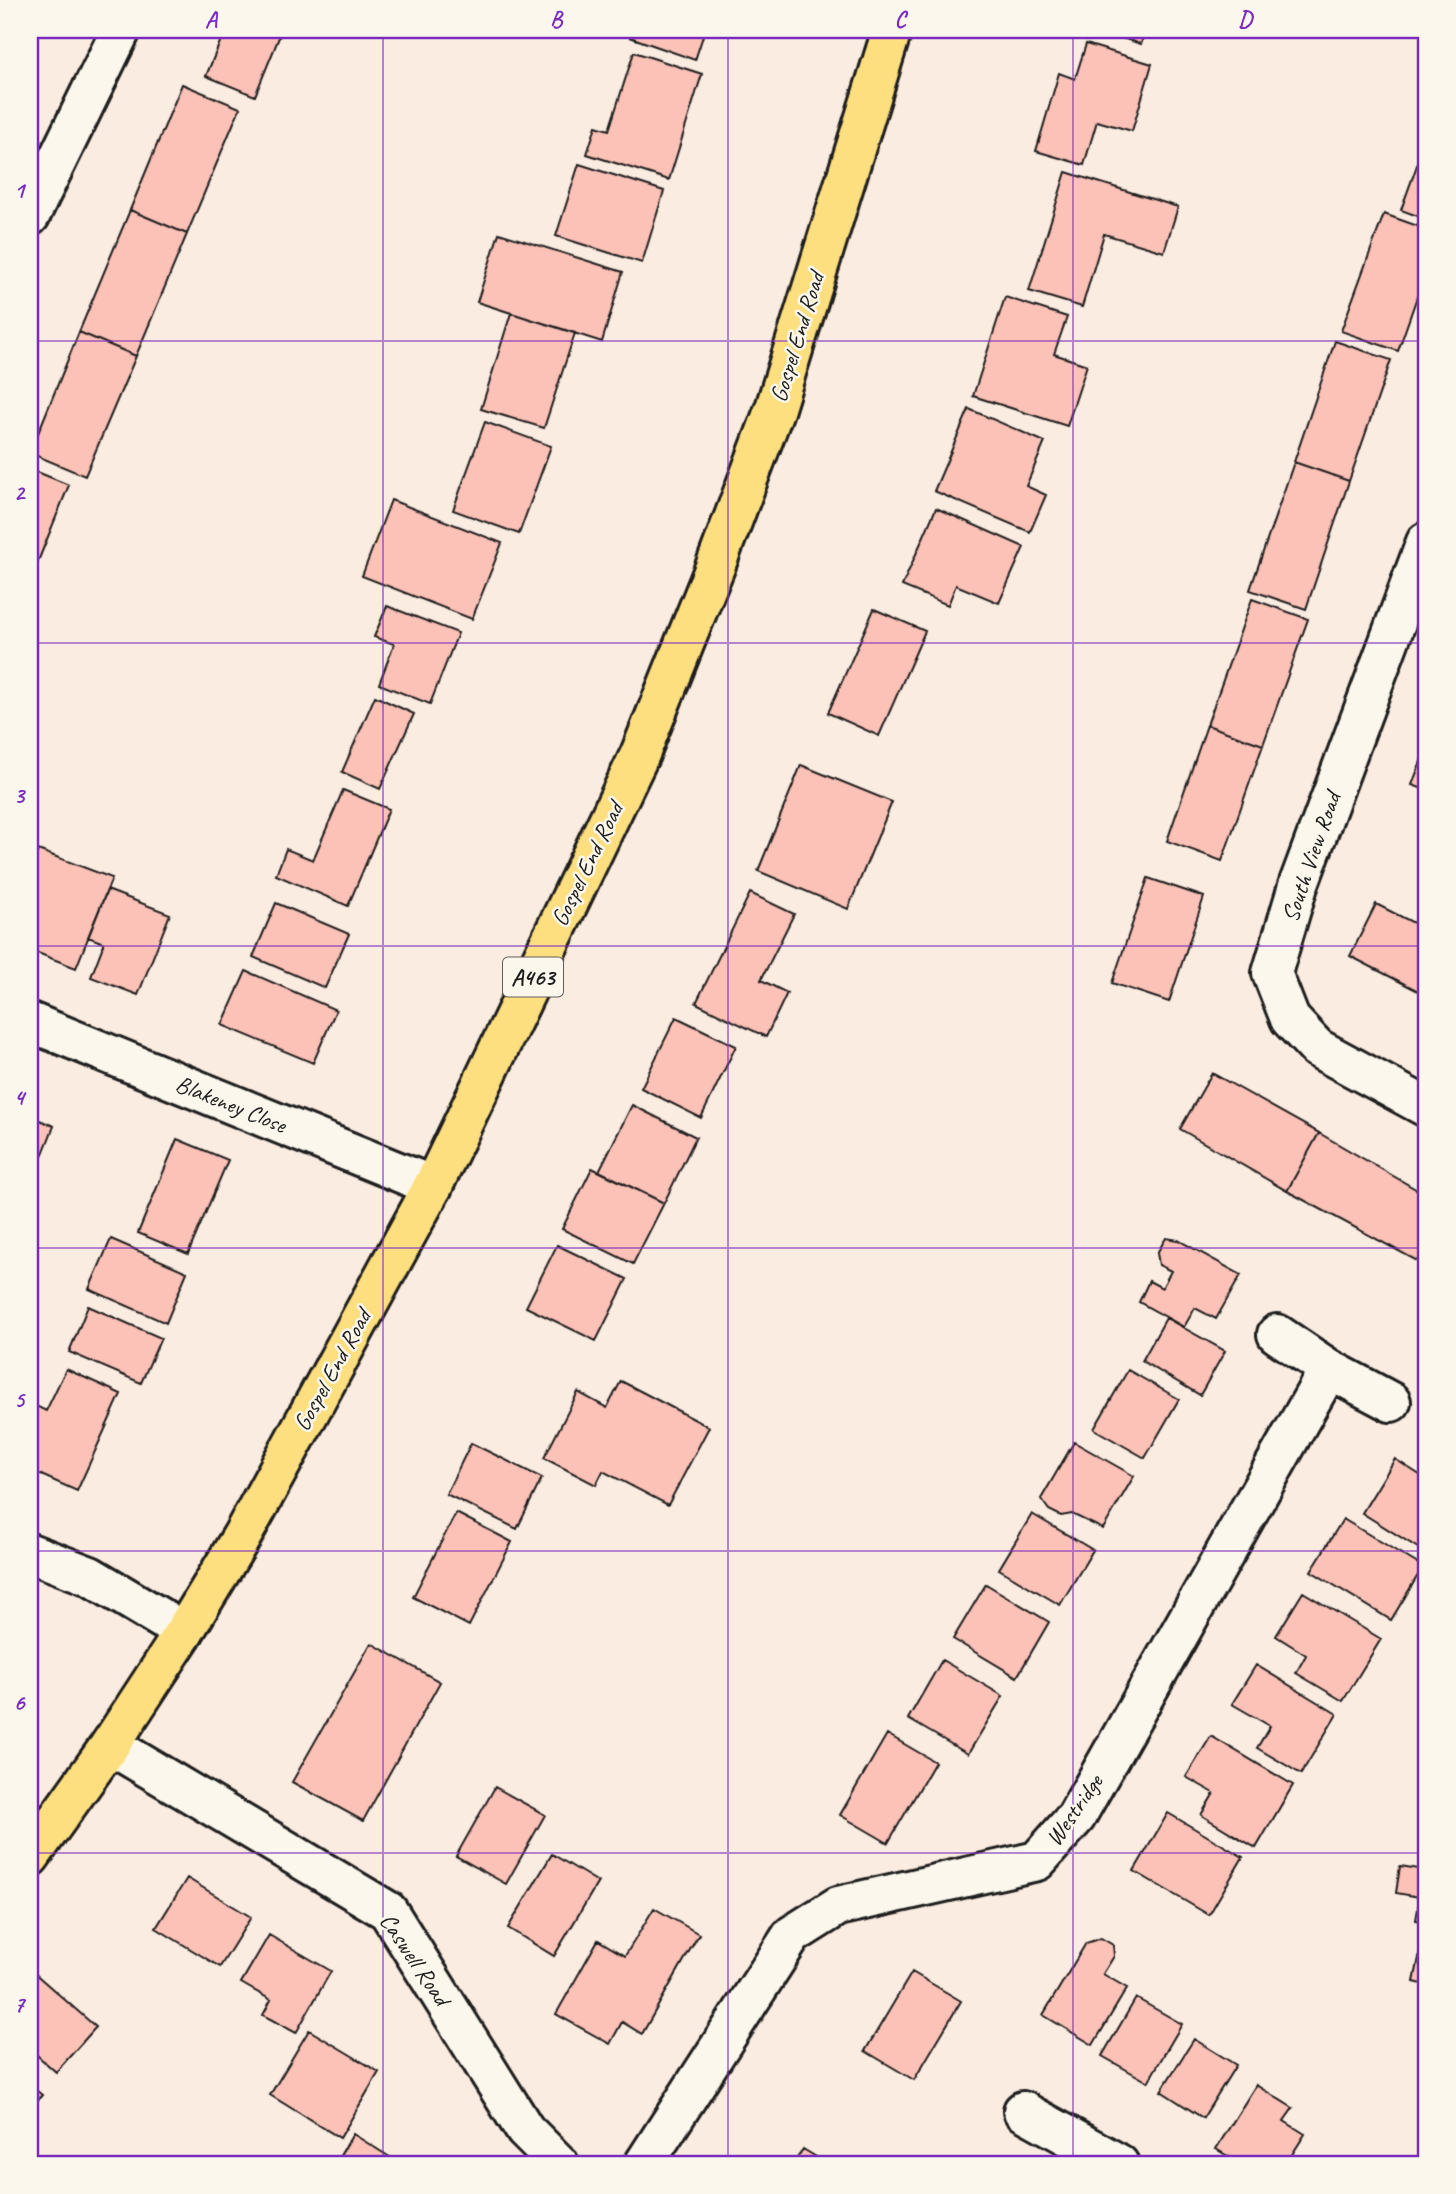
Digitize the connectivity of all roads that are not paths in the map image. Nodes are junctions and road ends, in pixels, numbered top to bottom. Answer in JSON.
{"nodes":[{"id":1,"x":121,"y":30,"type":"edge"},
{"id":2,"x":892,"y":30,"type":"edge"},
{"id":3,"x":30,"y":216,"type":"edge"},
{"id":4,"x":1426,"y":542,"type":"edge"},
{"id":5,"x":30,"y":1022,"type":"edge"},
{"id":6,"x":1426,"y":1107,"type":"edge"},
{"id":7,"x":433,"y":1186,"type":"junction"},
{"id":8,"x":1277,"y":1334,"type":"dead end"},
{"id":9,"x":1329,"y":1369,"type":"junction"},
{"id":10,"x":1391,"y":1402,"type":"dead end"},
{"id":11,"x":30,"y":1553,"type":"edge"},
{"id":12,"x":184,"y":1632,"type":"junction"},
{"id":13,"x":110,"y":1745,"type":"junction"},
{"id":14,"x":30,"y":1857,"type":"edge"},
{"id":15,"x":1023,"y":2111,"type":"dead end"},
{"id":16,"x":559,"y":2164,"type":"edge"},
{"id":17,"x":644,"y":2164,"type":"edge"},
{"id":18,"x":1119,"y":2164,"type":"edge"}],
"edges":[{"from":1,"to":3,"type":"street"},
{"from":2,"to":7,"type":"main road","name":"Gospel End Road","number":"A463"},
{"from":4,"to":6,"type":"street","name":"South View Road"},
{"from":5,"to":7,"type":"street","name":"Blakeney Close"},
{"from":7,"to":12,"type":"main road","name":"Gospel End Road","number":"A463"},
{"from":8,"to":9,"type":"street"},
{"from":9,"to":10,"type":"street"},
{"from":9,"to":17,"type":"street","name":"Westridge"},
{"from":11,"to":12,"type":"street"},
{"from":12,"to":13,"type":"main road","name":"Gospel End Road","number":"A463"},
{"from":13,"to":14,"type":"main road","name":"Gospel End Road","number":"A463"},
{"from":13,"to":16,"type":"street","name":"Caswell Road"},
{"from":15,"to":18,"type":"street"}]}
